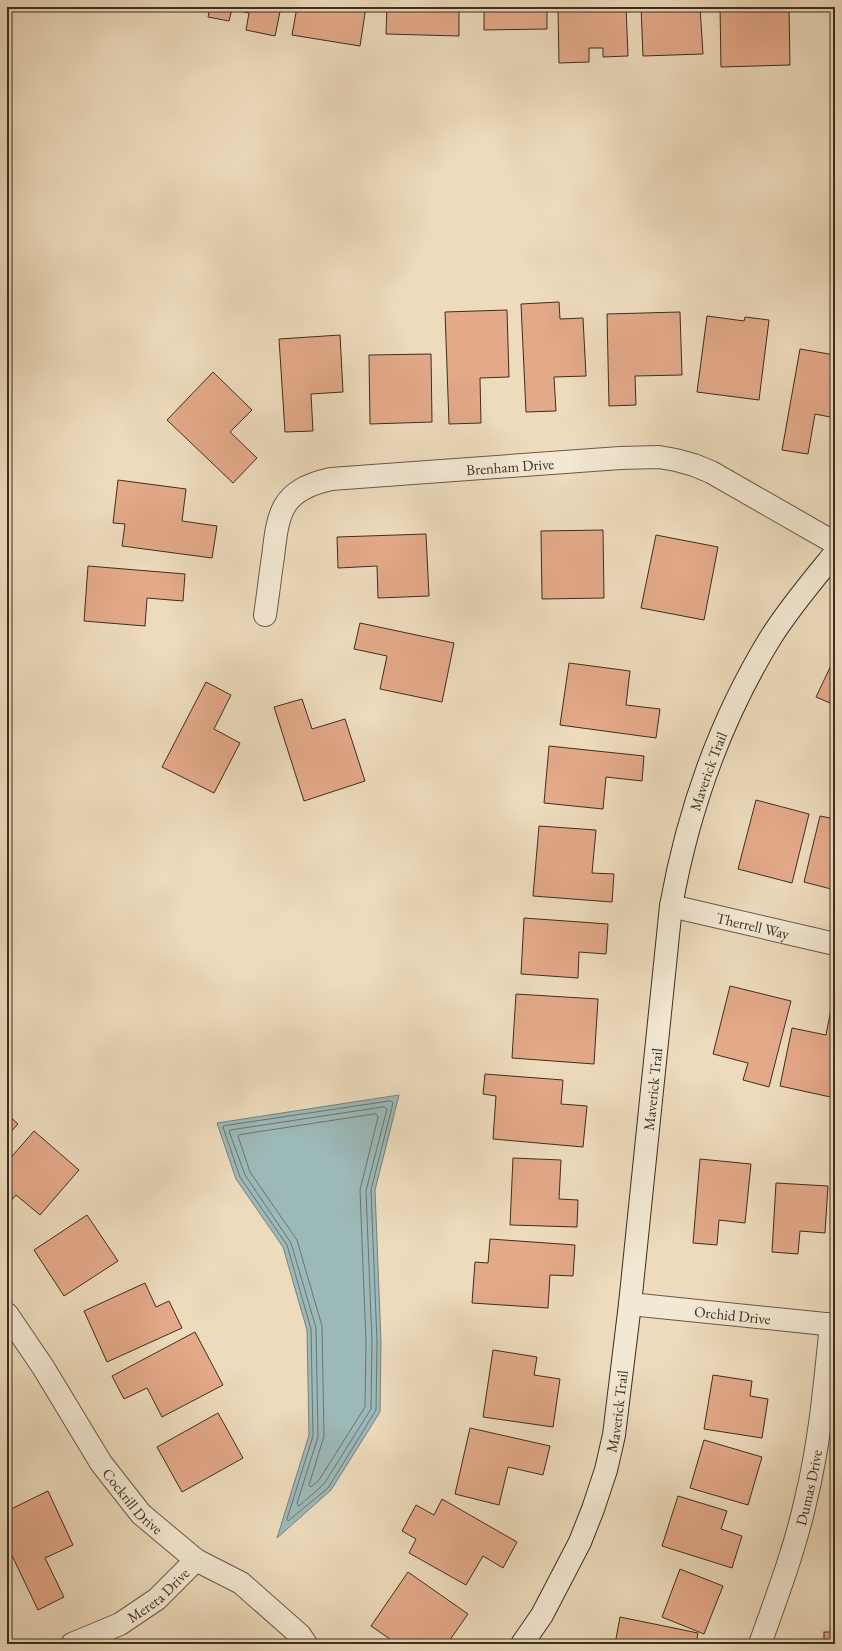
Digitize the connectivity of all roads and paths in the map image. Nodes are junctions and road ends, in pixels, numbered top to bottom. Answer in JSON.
{"nodes":[{"id":1,"x":835,"y":543,"type":"edge"},
{"id":2,"x":835,"y":553,"type":"edge"},
{"id":3,"x":265,"y":615,"type":"dead end"},
{"id":4,"x":671,"y":906,"type":"junction"},
{"id":5,"x":835,"y":944,"type":"edge"},
{"id":6,"x":630,"y":1304,"type":"junction"},
{"id":7,"x":7,"y":1314,"type":"edge"},
{"id":8,"x":833,"y":1324,"type":"edge"},
{"id":9,"x":196,"y":1560,"type":"junction"},
{"id":10,"x":72,"y":1644,"type":"edge"},
{"id":11,"x":306,"y":1644,"type":"edge"},
{"id":12,"x":522,"y":1644,"type":"edge"},
{"id":13,"x":760,"y":1644,"type":"edge"}],
"edges":[{"from":1,"to":3,"type":"street","name":"Brenham Drive"},
{"from":2,"to":4,"type":"street","name":"Maverick Trail"},
{"from":4,"to":5,"type":"street","name":"Therrell Way"},
{"from":4,"to":6,"type":"street","name":"Maverick Trail"},
{"from":6,"to":8,"type":"street","name":"Orchid Drive"},
{"from":6,"to":12,"type":"street","name":"Maverick Trail"},
{"from":7,"to":9,"type":"street","name":"Cockrill Drive"},
{"from":8,"to":13,"type":"street","name":"Dumas Drive"},
{"from":9,"to":10,"type":"street","name":"Mereta Drive"},
{"from":9,"to":11,"type":"street","name":"Cockrill Drive"}]}
